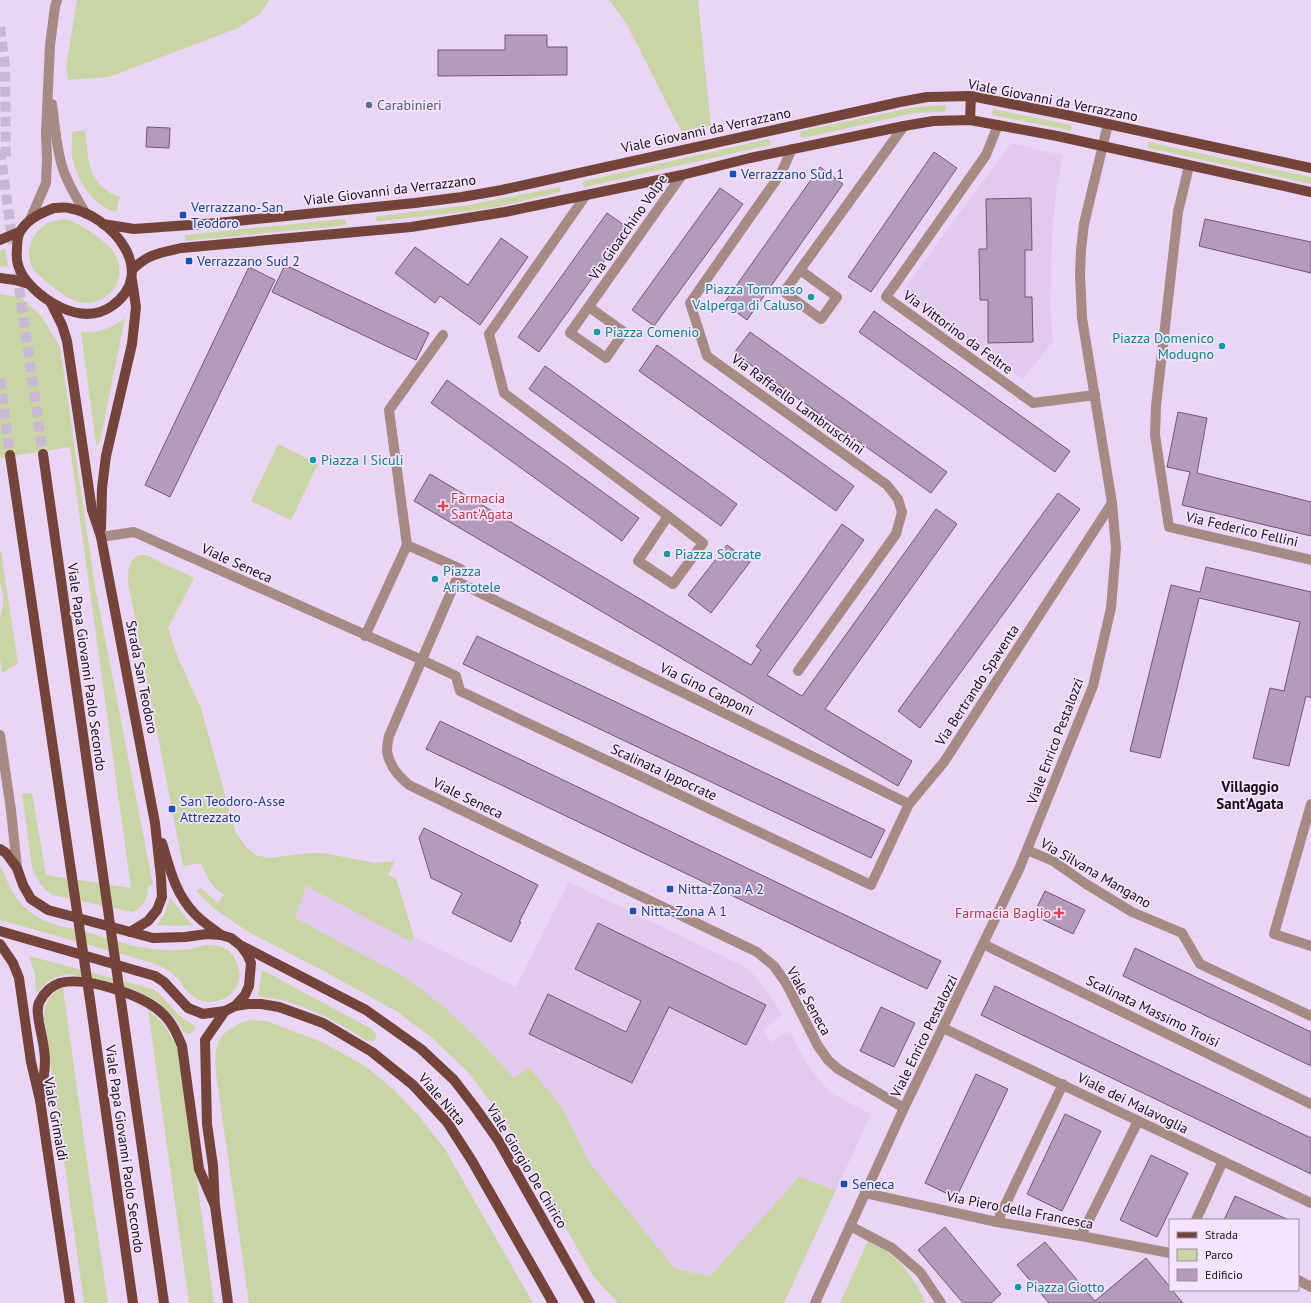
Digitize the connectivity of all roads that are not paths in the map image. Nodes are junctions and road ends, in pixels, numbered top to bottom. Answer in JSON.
{"nodes":[{"id":1,"x":58,"y":0,"type":"edge"},
{"id":2,"x":48,"y":84,"type":"junction"},
{"id":3,"x":971,"y":96,"type":"junction"},
{"id":4,"x":970,"y":120,"type":"junction"},
{"id":5,"x":1108,"y":124,"type":"junction"},
{"id":6,"x":998,"y":125,"type":"junction"},
{"id":7,"x":904,"y":126,"type":"junction"},
{"id":8,"x":1103,"y":146,"type":"junction"},
{"id":9,"x":792,"y":150,"type":"junction"},
{"id":10,"x":1189,"y":166,"type":"junction"},
{"id":11,"x":1311,"y":168,"type":"edge"},
{"id":12,"x":682,"y":175,"type":"junction"},
{"id":13,"x":1311,"y":192,"type":"edge"},
{"id":14,"x":586,"y":195,"type":"junction"},
{"id":15,"x":86,"y":214,"type":"junction"},
{"id":16,"x":30,"y":220,"type":"junction"},
{"id":17,"x":103,"y":224,"type":"junction"},
{"id":18,"x":20,"y":232,"type":"junction"},
{"id":19,"x":0,"y":240,"type":"edge"},
{"id":20,"x":133,"y":269,"type":"junction"},
{"id":21,"x":800,"y":270,"type":"junction"},
{"id":22,"x":0,"y":278,"type":"edge"},
{"id":23,"x":132,"y":280,"type":"junction"},
{"id":24,"x":30,"y":284,"type":"junction"},
{"id":25,"x":51,"y":303,"type":"junction"},
{"id":26,"x":589,"y":307,"type":"junction"},
{"id":27,"x":443,"y":335,"type":"dead end"},
{"id":28,"x":1095,"y":395,"type":"junction"},
{"id":29,"x":43,"y":454,"type":"tunnel mouth"},
{"id":30,"x":10,"y":455,"type":"tunnel mouth"},
{"id":31,"x":1112,"y":503,"type":"junction"},
{"id":32,"x":668,"y":516,"type":"junction"},
{"id":33,"x":101,"y":537,"type":"junction"},
{"id":34,"x":407,"y":544,"type":"junction"},
{"id":35,"x":1311,"y":560,"type":"edge"},
{"id":36,"x":456,"y":581,"type":"junction"},
{"id":37,"x":365,"y":636,"type":"junction"},
{"id":38,"x":422,"y":660,"type":"junction"},
{"id":39,"x":798,"y":671,"type":"dead end"},
{"id":40,"x":0,"y":735,"type":"edge"},
{"id":41,"x":909,"y":804,"type":"junction"},
{"id":42,"x":1311,"y":804,"type":"edge"},
{"id":43,"x":155,"y":823,"type":"junction"},
{"id":44,"x":0,"y":849,"type":"edge"},
{"id":45,"x":1027,"y":850,"type":"junction"},
{"id":46,"x":17,"y":868,"type":"junction"},
{"id":47,"x":871,"y":885,"type":"joint"},
{"id":48,"x":0,"y":931,"type":"edge"},
{"id":49,"x":130,"y":932,"type":"junction"},
{"id":50,"x":221,"y":935,"type":"junction"},
{"id":51,"x":0,"y":944,"type":"edge"},
{"id":52,"x":983,"y":944,"type":"junction"},
{"id":53,"x":240,"y":945,"type":"junction"},
{"id":54,"x":1311,"y":946,"type":"edge"},
{"id":55,"x":235,"y":1006,"type":"junction"},
{"id":56,"x":225,"y":1011,"type":"junction"},
{"id":57,"x":1311,"y":1016,"type":"edge"},
{"id":58,"x":943,"y":1028,"type":"junction"},
{"id":59,"x":1063,"y":1084,"type":"junction"},
{"id":60,"x":40,"y":1100,"type":"junction"},
{"id":61,"x":1311,"y":1104,"type":"edge"},
{"id":62,"x":904,"y":1108,"type":"junction"},
{"id":63,"x":1138,"y":1121,"type":"junction"},
{"id":64,"x":1223,"y":1161,"type":"junction"},
{"id":65,"x":865,"y":1193,"type":"junction"},
{"id":66,"x":1311,"y":1203,"type":"edge"},
{"id":67,"x":215,"y":1206,"type":"junction"},
{"id":68,"x":1196,"y":1219,"type":"edge"},
{"id":69,"x":997,"y":1222,"type":"junction"},
{"id":70,"x":850,"y":1226,"type":"junction"},
{"id":71,"x":1081,"y":1236,"type":"junction"},
{"id":72,"x":1169,"y":1253,"type":"edge"},
{"id":73,"x":1299,"y":1281,"type":"edge"},
{"id":74,"x":1311,"y":1287,"type":"edge"},
{"id":75,"x":68,"y":1300,"type":"edge"},
{"id":76,"x":133,"y":1303,"type":"edge"},
{"id":77,"x":164,"y":1303,"type":"edge"},
{"id":78,"x":228,"y":1303,"type":"edge"},
{"id":79,"x":552,"y":1303,"type":"edge"},
{"id":80,"x":590,"y":1303,"type":"edge"},
{"id":81,"x":815,"y":1303,"type":"edge"},
{"id":82,"x":941,"y":1303,"type":"edge"}],
"edges":[{"from":1,"to":2,"type":"street"},
{"from":2,"to":15,"type":"street"},
{"from":2,"to":16,"type":"street"},
{"from":3,"to":4,"type":"main road"},
{"from":3,"to":5,"type":"main road","name":"Viale Giovanni da Verrazzano"},
{"from":3,"to":17,"type":"main road","name":"Viale Giovanni da Verrazzano"},
{"from":4,"to":6,"type":"main road"},
{"from":4,"to":7,"type":"main road"},
{"from":5,"to":8,"type":"street","name":"Viale Enrico Pestalozzi"},
{"from":5,"to":11,"type":"main road","name":"Viale Giovanni da Verrazzano"},
{"from":6,"to":8,"type":"main road"},
{"from":6,"to":28,"type":"street","name":"Via Vittorino da Feltre"},
{"from":7,"to":9,"type":"main road"},
{"from":7,"to":21,"type":"street"},
{"from":8,"to":10,"type":"main road"},
{"from":8,"to":28,"type":"street","name":"Viale Enrico Pestalozzi"},
{"from":9,"to":12,"type":"main road"},
{"from":9,"to":39,"type":"street","name":"Via Raffaello Lambruschini"},
{"from":10,"to":13,"type":"main road"},
{"from":10,"to":35,"type":"street","name":"Via Federico Fellini"},
{"from":12,"to":14,"type":"main road"},
{"from":12,"to":26,"type":"street","name":"Via Gioacchino Volpe"},
{"from":14,"to":20,"type":"main road"},
{"from":14,"to":32,"type":"street"},
{"from":15,"to":16,"type":"main road"},
{"from":15,"to":17,"type":"main road"},
{"from":16,"to":18,"type":"main road"},
{"from":17,"to":20,"type":"main road"},
{"from":18,"to":19,"type":"main road"},
{"from":18,"to":24,"type":"main road"},
{"from":20,"to":23,"type":"main road"},
{"from":21,"to":21,"type":"street"},
{"from":22,"to":24,"type":"main road"},
{"from":23,"to":25,"type":"main road"},
{"from":23,"to":33,"type":"main road","name":"Strada San Teodoro"},
{"from":24,"to":25,"type":"main road"},
{"from":25,"to":33,"type":"main road","name":"Strada San Teodoro"},
{"from":26,"to":26,"type":"street","name":"Via Gioacchino Volpe"},
{"from":27,"to":34,"type":"street"},
{"from":28,"to":31,"type":"street","name":"Viale Enrico Pestalozzi"},
{"from":29,"to":77,"type":"main road","name":"Viale Papa Giovanni Paolo Secondo"},
{"from":30,"to":76,"type":"main road","name":"Viale Papa Giovanni Paolo Secondo"},
{"from":31,"to":41,"type":"street","name":"Via Bertrando Spaventa"},
{"from":31,"to":45,"type":"street","name":"Viale Enrico Pestalozzi"},
{"from":32,"to":32,"type":"street"},
{"from":33,"to":37,"type":"street","name":"Viale Seneca"},
{"from":33,"to":43,"type":"main road","name":"Strada San Teodoro"},
{"from":34,"to":36,"type":"street"},
{"from":34,"to":37,"type":"street"},
{"from":36,"to":38,"type":"street"},
{"from":36,"to":41,"type":"street","name":"Via Gino Capponi"},
{"from":37,"to":38,"type":"street","name":"Viale Seneca"},
{"from":38,"to":47,"type":"street","name":"Scalinata Ippocrate"},
{"from":38,"to":62,"type":"street","name":"Viale Seneca"},
{"from":40,"to":46,"type":"street"},
{"from":41,"to":47,"type":"street","name":"Via Bertrando Spaventa"},
{"from":42,"to":54,"type":"street"},
{"from":43,"to":49,"type":"main road"},
{"from":43,"to":50,"type":"main road"},
{"from":44,"to":46,"type":"main road"},
{"from":45,"to":52,"type":"street","name":"Viale Enrico Pestalozzi"},
{"from":45,"to":57,"type":"street","name":"Via Silvana Mangano"},
{"from":46,"to":49,"type":"main road"},
{"from":48,"to":56,"type":"main road"},
{"from":49,"to":50,"type":"main road"},
{"from":50,"to":53,"type":"main road","name":"Viale Giorgio De Chirico"},
{"from":51,"to":60,"type":"main road","name":"Viale Grimaldi"},
{"from":52,"to":58,"type":"street","name":"Viale Enrico Pestalozzi"},
{"from":52,"to":61,"type":"street","name":"Scalinata Massimo Troisi"},
{"from":53,"to":55,"type":"main road"},
{"from":53,"to":80,"type":"main road","name":"Viale Giorgio De Chirico"},
{"from":55,"to":56,"type":"main road"},
{"from":55,"to":79,"type":"main road","name":"Viale Nitta"},
{"from":56,"to":67,"type":"main road"},
{"from":58,"to":59,"type":"street","name":"Viale dei Malavoglia"},
{"from":58,"to":62,"type":"street","name":"Viale Enrico Pestalozzi"},
{"from":59,"to":63,"type":"street","name":"Viale dei Malavoglia"},
{"from":59,"to":69,"type":"street"},
{"from":60,"to":67,"type":"main road"},
{"from":60,"to":75,"type":"main road","name":"Viale Grimaldi"},
{"from":62,"to":65,"type":"street","name":"Viale Enrico Pestalozzi"},
{"from":63,"to":64,"type":"street","name":"Viale dei Malavoglia"},
{"from":63,"to":71,"type":"street"},
{"from":64,"to":66,"type":"street","name":"Viale dei Malavoglia"},
{"from":64,"to":68,"type":"street"},
{"from":65,"to":69,"type":"street","name":"Via Piero della Francesca"},
{"from":65,"to":70,"type":"street","name":"Viale Enrico Pestalozzi"},
{"from":67,"to":78,"type":"main road"},
{"from":69,"to":71,"type":"street","name":"Via Piero della Francesca"},
{"from":70,"to":81,"type":"street","name":"Viale Enrico Pestalozzi"},
{"from":70,"to":82,"type":"street"},
{"from":71,"to":72,"type":"street","name":"Via Piero della Francesca"},
{"from":73,"to":74,"type":"street"}]}
